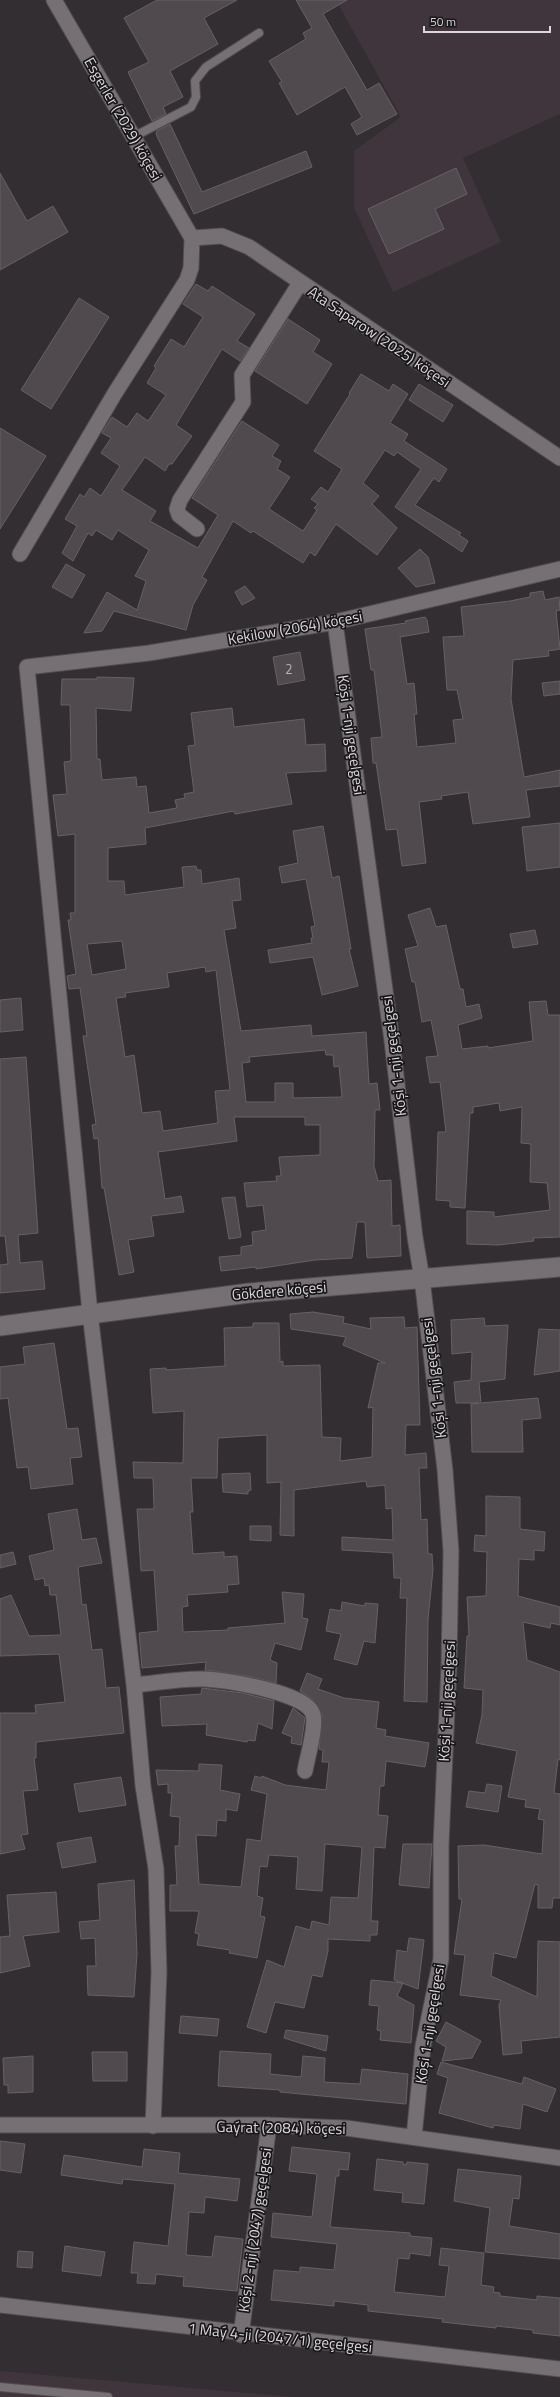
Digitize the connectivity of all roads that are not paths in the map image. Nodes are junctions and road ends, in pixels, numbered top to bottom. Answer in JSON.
{"nodes":[{"id":1,"x":54,"y":0,"type":"edge"},
{"id":2,"x":259,"y":33,"type":"dead end"},
{"id":3,"x":133,"y":137,"type":"junction"},
{"id":4,"x":192,"y":238,"type":"junction"},
{"id":5,"x":300,"y":283,"type":"junction"},
{"id":6,"x":560,"y":458,"type":"edge"},
{"id":7,"x":197,"y":529,"type":"dead end"},
{"id":8,"x":20,"y":554,"type":"dead end"},
{"id":9,"x":560,"y":570,"type":"edge"},
{"id":10,"x":335,"y":622,"type":"junction"},
{"id":11,"x":560,"y":1267,"type":"edge"},
{"id":12,"x":422,"y":1279,"type":"junction"},
{"id":13,"x":90,"y":1313,"type":"junction"},
{"id":14,"x":0,"y":1326,"type":"edge"},
{"id":15,"x":134,"y":1685,"type":"junction"},
{"id":16,"x":305,"y":1771,"type":"dead end"},
{"id":17,"x":0,"y":2125,"type":"edge"},
{"id":18,"x":269,"y":2125,"type":"junction"},
{"id":19,"x":153,"y":2126,"type":"junction"},
{"id":20,"x":414,"y":2136,"type":"junction"},
{"id":21,"x":560,"y":2158,"type":"edge"},
{"id":22,"x":0,"y":2305,"type":"edge"},
{"id":23,"x":241,"y":2334,"type":"junction"},
{"id":24,"x":560,"y":2369,"type":"edge"},
{"id":25,"x":0,"y":2387,"type":"edge"},
{"id":26,"x":108,"y":2397,"type":"edge"}],
"edges":[{"from":1,"to":3,"type":"street","name":"Esgerler (2029) köçesi"},
{"from":2,"to":3,"type":"lane"},
{"from":3,"to":4,"type":"street","name":"Esgerler (2029) köçesi"},
{"from":4,"to":5,"type":"street","name":"Ata Saparow (2025) köçesi"},
{"from":4,"to":8,"type":"street"},
{"from":5,"to":6,"type":"street","name":"Ata Saparow (2025) köçesi"},
{"from":5,"to":7,"type":"street"},
{"from":9,"to":10,"type":"street","name":"Kekilow (2064) köçesi"},
{"from":10,"to":12,"type":"street","name":"Köşi 1-nji geçelgesi"},
{"from":10,"to":13,"type":"street","name":"Kekilow (2064) köçesi"},
{"from":11,"to":12,"type":"street","name":"Gökdere köçesi"},
{"from":12,"to":13,"type":"street","name":"Gökdere köçesi"},
{"from":12,"to":20,"type":"street","name":"Köşi 1-nji geçelgesi"},
{"from":13,"to":14,"type":"street","name":"Gökdere köçesi"},
{"from":13,"to":15,"type":"street"},
{"from":15,"to":16,"type":"street"},
{"from":15,"to":19,"type":"street"},
{"from":17,"to":19,"type":"street","name":"Gaýrat (2084) köçesi"},
{"from":18,"to":19,"type":"street","name":"Gaýrat (2084) köçesi"},
{"from":18,"to":20,"type":"street","name":"Gaýrat (2084) köçesi"},
{"from":18,"to":23,"type":"street","name":"Köşi 2-nji (2047) geçelgesi"},
{"from":20,"to":21,"type":"street","name":"Gaýrat (2084) köçesi"},
{"from":22,"to":23,"type":"street","name":"1 Maý 4-ji (2047/1) geçelgesi"},
{"from":23,"to":24,"type":"street","name":"1 Maý 4-ji (2047/1) geçelgesi"},
{"from":25,"to":26,"type":"lane"}]}
